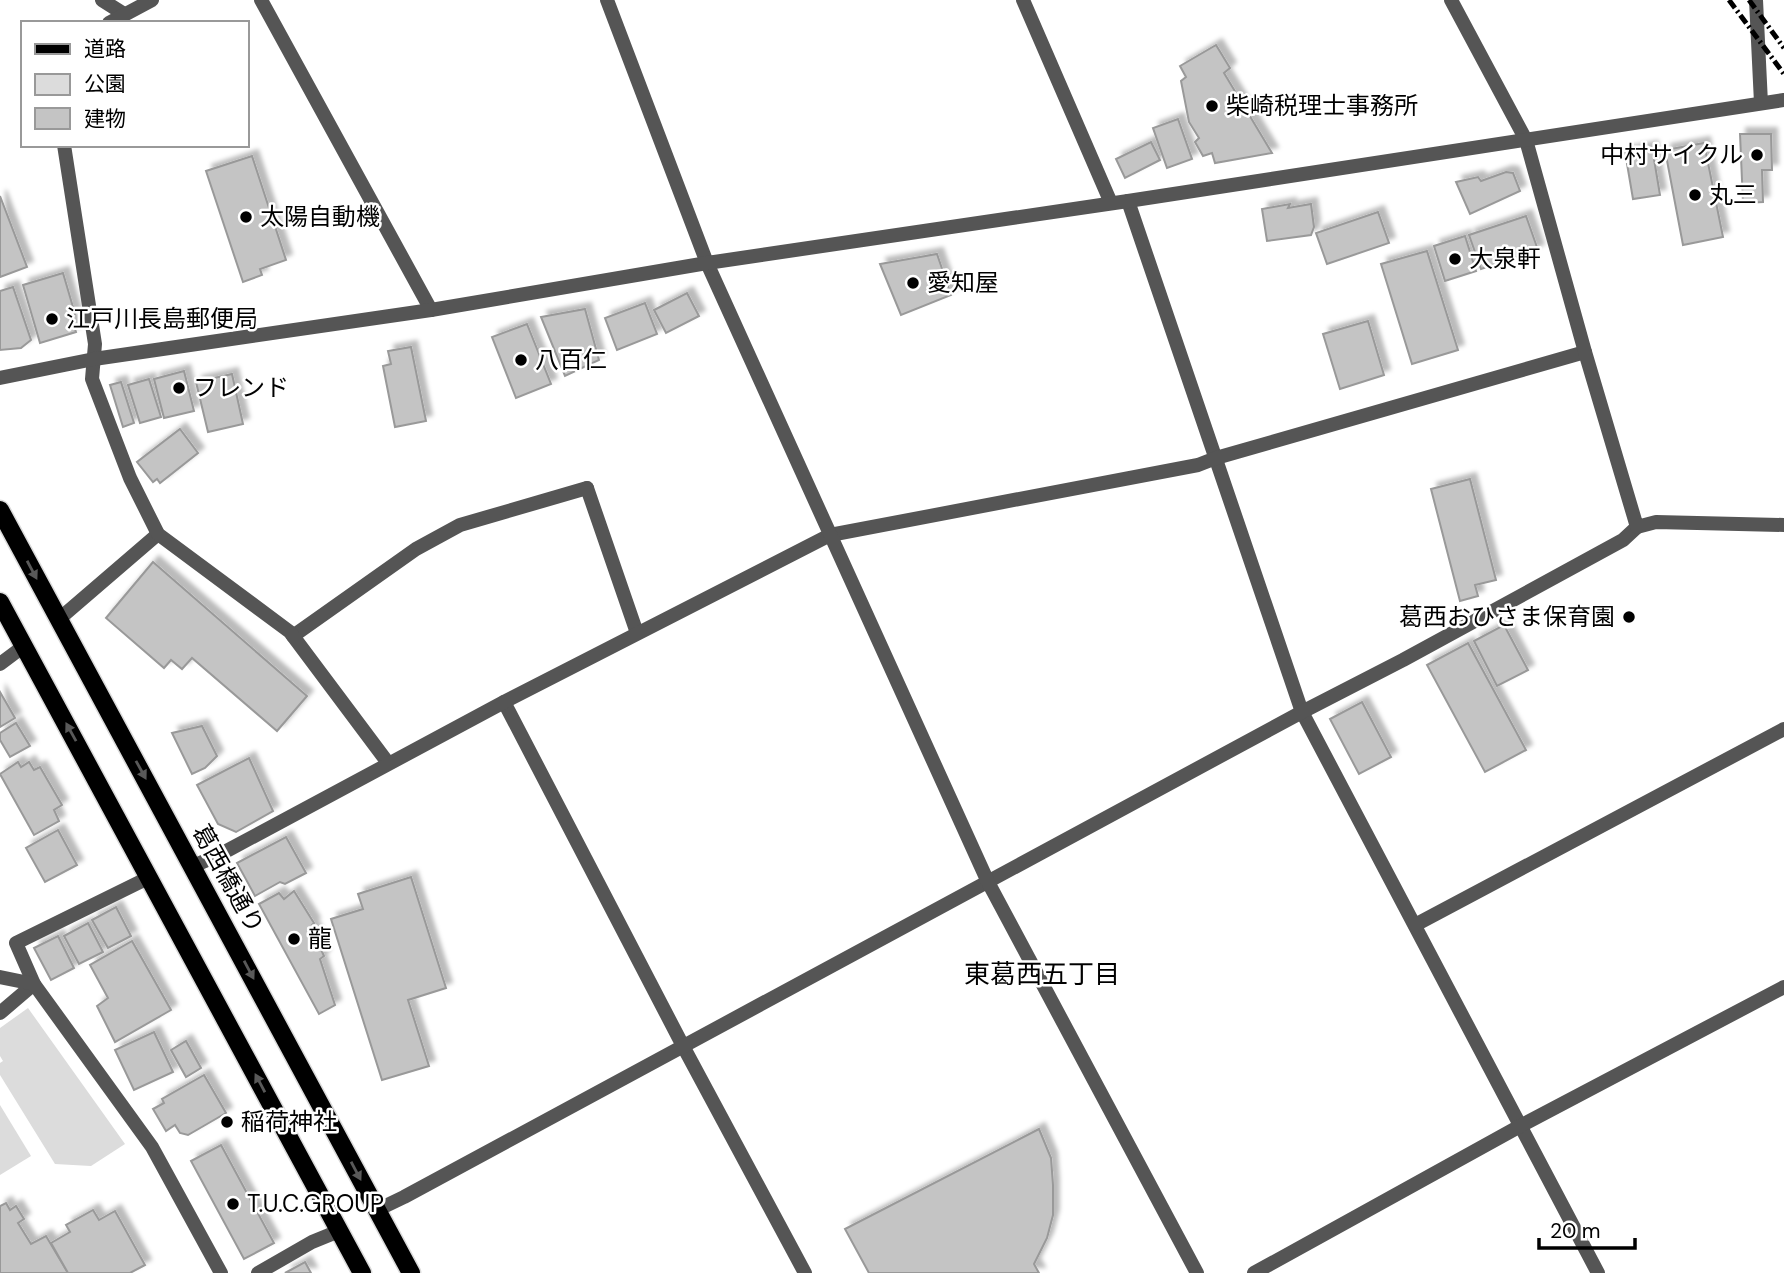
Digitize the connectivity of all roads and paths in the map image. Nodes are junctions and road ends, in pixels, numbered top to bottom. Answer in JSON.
{"nodes":[{"id":1,"x":102,"y":0,"type":"edge"},
{"id":2,"x":152,"y":0,"type":"edge"},
{"id":3,"x":261,"y":0,"type":"edge"},
{"id":4,"x":607,"y":0,"type":"edge"},
{"id":5,"x":1023,"y":0,"type":"edge"},
{"id":6,"x":1451,"y":0,"type":"edge"},
{"id":7,"x":1756,"y":0,"type":"edge"},
{"id":8,"x":124,"y":13,"type":"junction"},
{"id":9,"x":112,"y":21,"type":"edge"},
{"id":10,"x":1784,"y":100,"type":"edge"},
{"id":11,"x":1761,"y":103,"type":"junction"},
{"id":12,"x":1526,"y":140,"type":"junction"},
{"id":13,"x":64,"y":147,"type":"edge"},
{"id":14,"x":1129,"y":201,"type":"junction"},
{"id":15,"x":1111,"y":203,"type":"junction"},
{"id":16,"x":707,"y":263,"type":"junction"},
{"id":17,"x":431,"y":310,"type":"junction"},
{"id":18,"x":1585,"y":352,"type":"junction"},
{"id":19,"x":94,"y":359,"type":"junction"},
{"id":20,"x":0,"y":378,"type":"edge"},
{"id":21,"x":1216,"y":458,"type":"junction"},
{"id":22,"x":0,"y":510,"type":"edge"},
{"id":23,"x":1784,"y":525,"type":"edge"},
{"id":24,"x":1637,"y":527,"type":"junction"},
{"id":25,"x":158,"y":534,"type":"junction"},
{"id":26,"x":830,"y":535,"type":"junction"},
{"id":27,"x":0,"y":603,"type":"edge"},
{"id":28,"x":58,"y":620,"type":"junction"},
{"id":29,"x":637,"y":633,"type":"junction"},
{"id":30,"x":293,"y":636,"type":"junction"},
{"id":31,"x":24,"y":646,"type":"junction"},
{"id":32,"x":0,"y":664,"type":"edge"},
{"id":33,"x":504,"y":702,"type":"junction"},
{"id":34,"x":1302,"y":712,"type":"junction"},
{"id":35,"x":1784,"y":729,"type":"edge"},
{"id":36,"x":388,"y":763,"type":"junction"},
{"id":37,"x":193,"y":866,"type":"junction"},
{"id":38,"x":150,"y":877,"type":"junction"},
{"id":39,"x":988,"y":882,"type":"junction"},
{"id":40,"x":1415,"y":925,"type":"junction"},
{"id":41,"x":0,"y":977,"type":"edge"},
{"id":42,"x":33,"y":984,"type":"junction"},
{"id":43,"x":1784,"y":987,"type":"edge"},
{"id":44,"x":0,"y":1013,"type":"edge"},
{"id":45,"x":683,"y":1046,"type":"junction"},
{"id":46,"x":1522,"y":1125,"type":"junction"},
{"id":47,"x":377,"y":1210,"type":"junction"},
{"id":48,"x":339,"y":1231,"type":"junction"},
{"id":49,"x":221,"y":1273,"type":"edge"},
{"id":50,"x":258,"y":1273,"type":"edge"},
{"id":51,"x":362,"y":1273,"type":"edge"},
{"id":52,"x":411,"y":1273,"type":"edge"},
{"id":53,"x":805,"y":1273,"type":"edge"},
{"id":54,"x":1197,"y":1273,"type":"edge"},
{"id":55,"x":1254,"y":1273,"type":"edge"},
{"id":56,"x":1598,"y":1273,"type":"edge"}],
"edges":[{"from":1,"to":8,"type":"street"},
{"from":2,"to":8,"type":"street"},
{"from":3,"to":17,"type":"street"},
{"from":4,"to":16,"type":"street"},
{"from":5,"to":15,"type":"street"},
{"from":6,"to":12,"type":"street"},
{"from":7,"to":11,"type":"street"},
{"from":8,"to":9,"type":"street"},
{"from":10,"to":11,"type":"street"},
{"from":11,"to":12,"type":"street"},
{"from":12,"to":14,"type":"street"},
{"from":12,"to":18,"type":"street"},
{"from":13,"to":19,"type":"street"},
{"from":14,"to":15,"type":"street"},
{"from":14,"to":21,"type":"street"},
{"from":15,"to":16,"type":"street"},
{"from":16,"to":17,"type":"street"},
{"from":16,"to":26,"type":"street"},
{"from":17,"to":19,"type":"street"},
{"from":18,"to":21,"type":"street"},
{"from":18,"to":24,"type":"street"},
{"from":19,"to":20,"type":"street"},
{"from":19,"to":25,"type":"street"},
{"from":21,"to":26,"type":"street"},
{"from":21,"to":34,"type":"street"},
{"from":22,"to":28,"type":"main road","name":"葛西橋通り","one_way":true},
{"from":23,"to":24,"type":"street"},
{"from":24,"to":34,"type":"street"},
{"from":25,"to":28,"type":"street"},
{"from":25,"to":30,"type":"street"},
{"from":26,"to":29,"type":"street"},
{"from":26,"to":39,"type":"street"},
{"from":27,"to":31,"type":"main road"},
{"from":28,"to":37,"type":"main road","name":"葛西橋通り","one_way":true},
{"from":29,"to":30,"type":"street"},
{"from":29,"to":33,"type":"street"},
{"from":30,"to":36,"type":"street"},
{"from":31,"to":32,"type":"street"},
{"from":38,"to":31,"type":"main road","one_way":true},
{"from":33,"to":36,"type":"street"},
{"from":33,"to":45,"type":"street"},
{"from":34,"to":39,"type":"street"},
{"from":34,"to":40,"type":"street"},
{"from":35,"to":40,"type":"street"},
{"from":36,"to":37,"type":"street"},
{"from":37,"to":47,"type":"main road","name":"葛西橋通り","one_way":true},
{"from":38,"to":42,"type":"street"},
{"from":48,"to":38,"type":"main road","one_way":true},
{"from":39,"to":45,"type":"street"},
{"from":39,"to":54,"type":"street"},
{"from":40,"to":46,"type":"street"},
{"from":41,"to":42,"type":"street"},
{"from":42,"to":44,"type":"street"},
{"from":42,"to":49,"type":"street"},
{"from":43,"to":46,"type":"street"},
{"from":45,"to":47,"type":"street"},
{"from":45,"to":53,"type":"street"},
{"from":46,"to":55,"type":"street"},
{"from":46,"to":56,"type":"street"},
{"from":47,"to":52,"type":"main road","name":"葛西橋通り"},
{"from":48,"to":50,"type":"street"},
{"from":48,"to":51,"type":"main road"}]}
